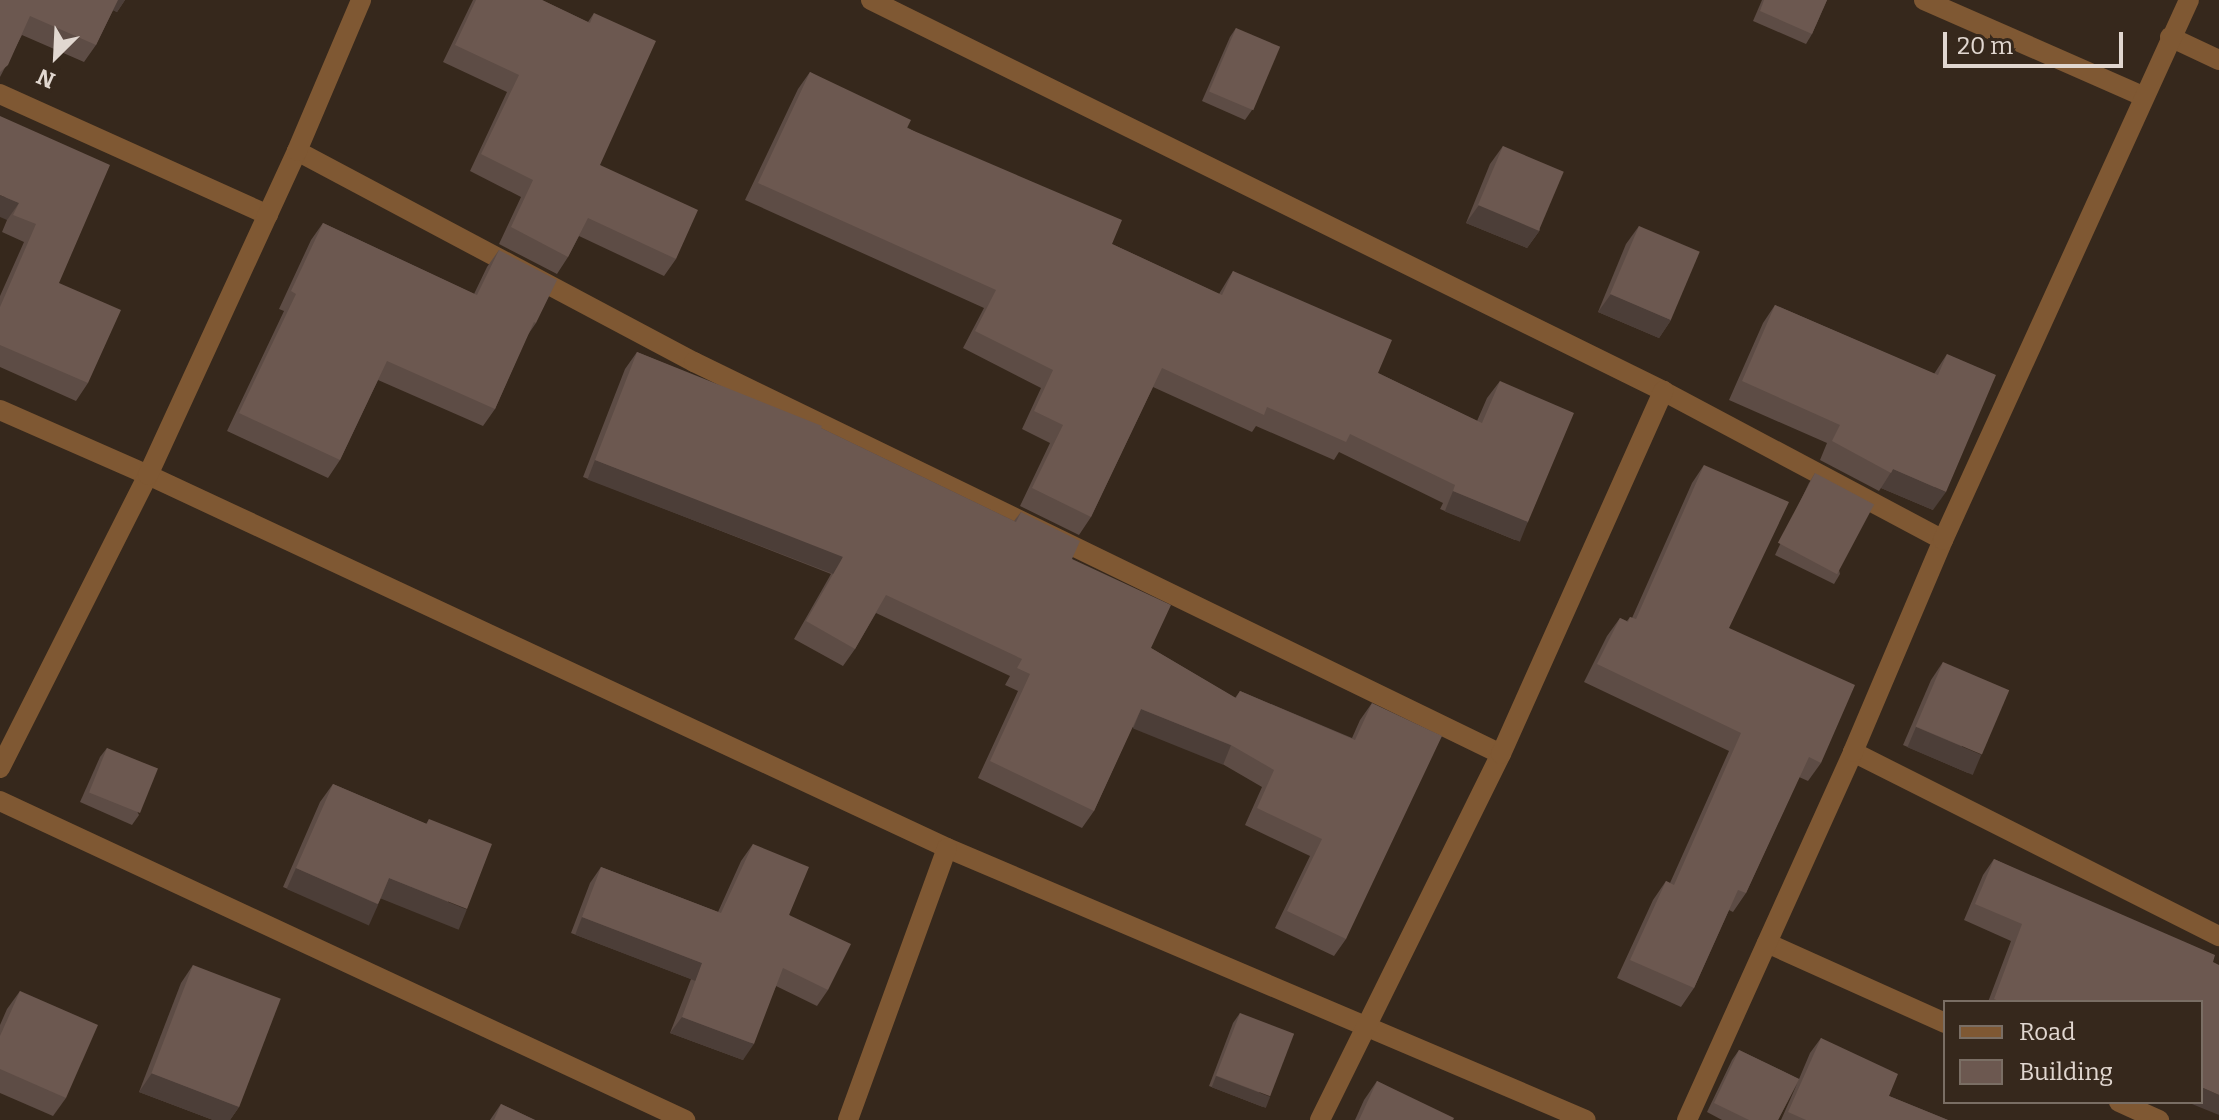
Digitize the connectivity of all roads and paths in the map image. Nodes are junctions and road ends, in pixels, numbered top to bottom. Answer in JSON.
{"nodes":[{"id":1,"x":361,"y":0,"type":"edge"},
{"id":2,"x":871,"y":0,"type":"edge"},
{"id":3,"x":1924,"y":0,"type":"edge"},
{"id":4,"x":2189,"y":0,"type":"edge"},
{"id":5,"x":2170,"y":37,"type":"junction"},
{"id":6,"x":2219,"y":60,"type":"edge"},
{"id":7,"x":0,"y":94,"type":"edge"},
{"id":8,"x":2143,"y":96,"type":"junction"},
{"id":9,"x":297,"y":151,"type":"junction"},
{"id":10,"x":268,"y":215,"type":"junction"},
{"id":11,"x":1663,"y":391,"type":"junction"},
{"id":12,"x":0,"y":410,"type":"edge"},
{"id":13,"x":148,"y":475,"type":"junction"},
{"id":14,"x":1943,"y":540,"type":"junction"},
{"id":15,"x":7,"y":736,"type":"edge"},
{"id":16,"x":1853,"y":752,"type":"junction"},
{"id":17,"x":1501,"y":754,"type":"junction"},
{"id":18,"x":0,"y":768,"type":"edge"},
{"id":19,"x":0,"y":801,"type":"edge"},
{"id":20,"x":947,"y":848,"type":"junction"},
{"id":21,"x":2219,"y":936,"type":"edge"},
{"id":22,"x":1767,"y":943,"type":"junction"},
{"id":23,"x":1943,"y":1022,"type":"edge"},
{"id":24,"x":1366,"y":1027,"type":"junction"},
{"id":25,"x":2123,"y":1104,"type":"edge"},
{"id":26,"x":685,"y":1120,"type":"edge"},
{"id":27,"x":848,"y":1120,"type":"edge"},
{"id":28,"x":1320,"y":1120,"type":"edge"},
{"id":29,"x":1586,"y":1120,"type":"edge"},
{"id":30,"x":1687,"y":1120,"type":"edge"},
{"id":31,"x":2159,"y":1120,"type":"edge"}],
"edges":[{"from":1,"to":9,"type":"street"},
{"from":2,"to":11,"type":"street"},
{"from":3,"to":8,"type":"street"},
{"from":4,"to":5,"type":"street"},
{"from":5,"to":6,"type":"street"},
{"from":5,"to":8,"type":"street"},
{"from":7,"to":10,"type":"street"},
{"from":8,"to":14,"type":"street"},
{"from":9,"to":10,"type":"street"},
{"from":9,"to":17,"type":"street"},
{"from":10,"to":13,"type":"street"},
{"from":11,"to":14,"type":"street"},
{"from":11,"to":17,"type":"street"},
{"from":12,"to":13,"type":"street"},
{"from":13,"to":15,"type":"street"},
{"from":13,"to":20,"type":"street"},
{"from":14,"to":16,"type":"street"},
{"from":15,"to":18,"type":"street"},
{"from":16,"to":21,"type":"street"},
{"from":16,"to":22,"type":"street"},
{"from":17,"to":24,"type":"street"},
{"from":19,"to":26,"type":"street"},
{"from":20,"to":24,"type":"street"},
{"from":20,"to":27,"type":"street"},
{"from":22,"to":23,"type":"street"},
{"from":22,"to":30,"type":"street"},
{"from":24,"to":28,"type":"street"},
{"from":24,"to":29,"type":"street"},
{"from":25,"to":31,"type":"street"}]}
